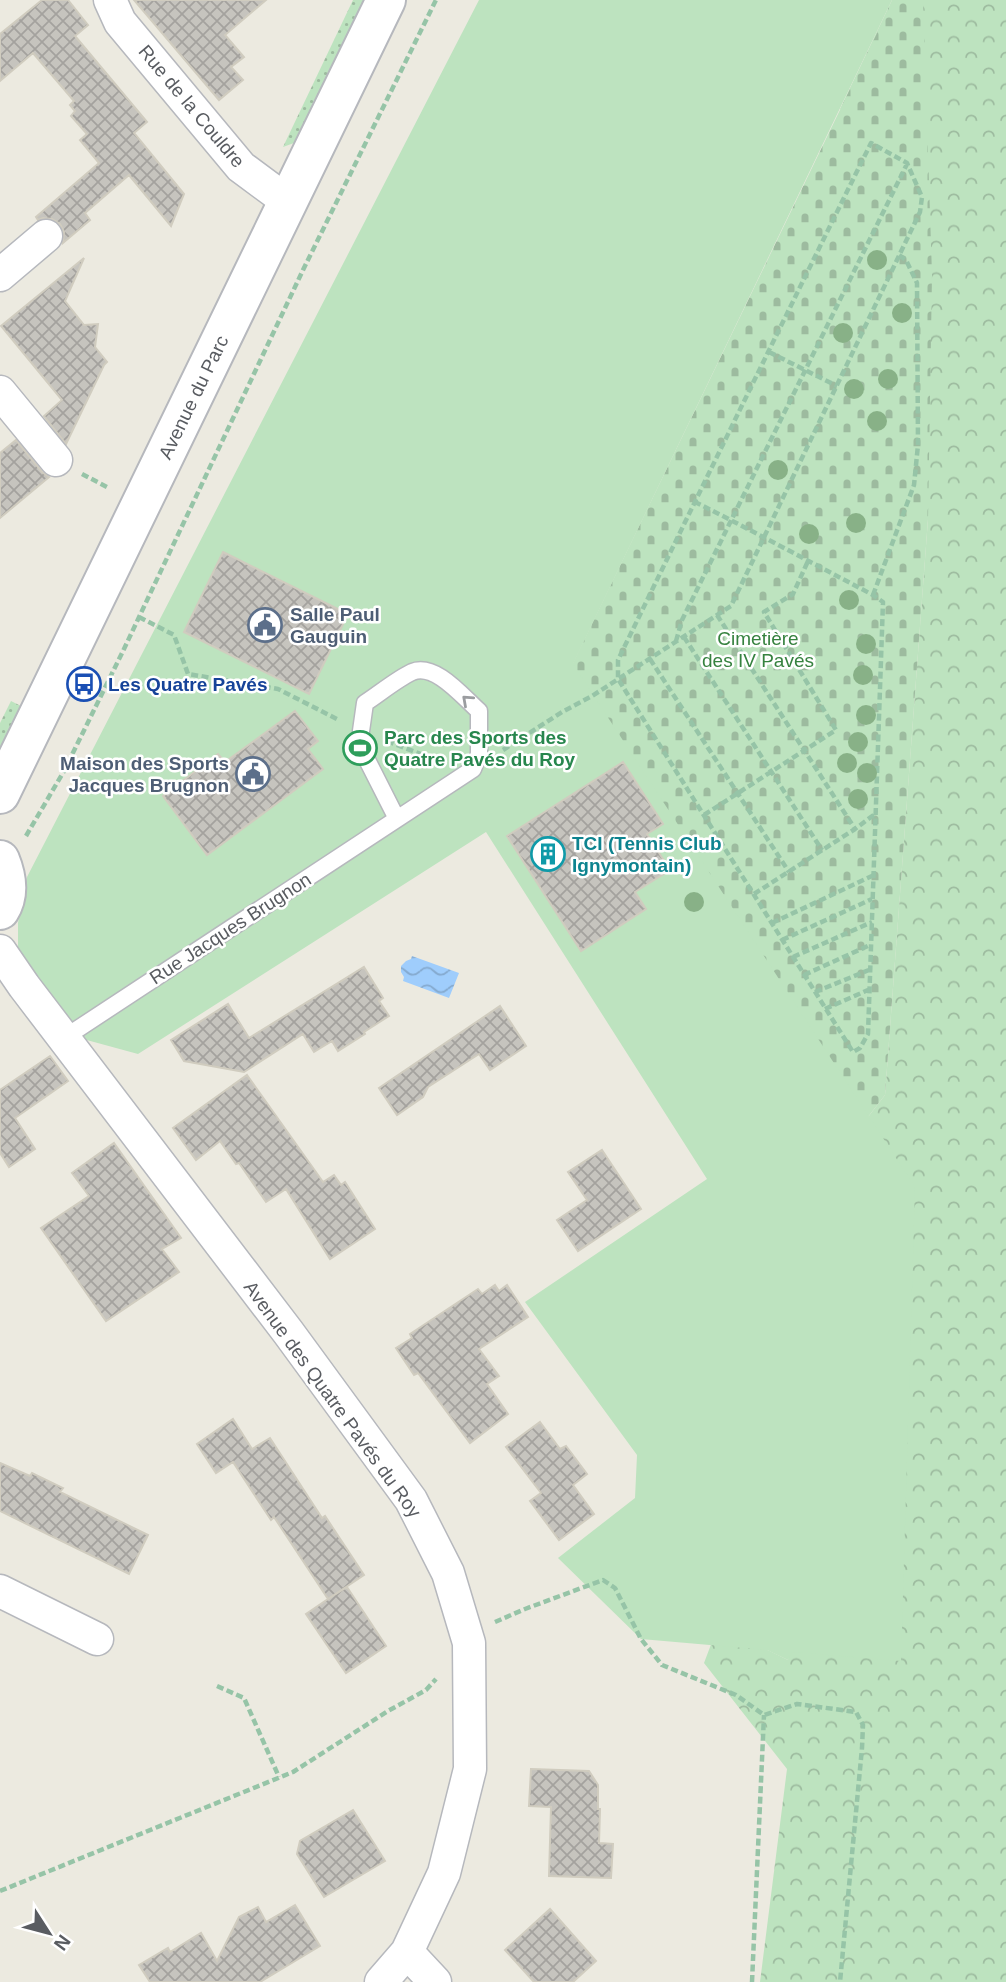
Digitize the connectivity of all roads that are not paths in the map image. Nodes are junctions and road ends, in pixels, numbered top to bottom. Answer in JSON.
{"nodes":[{"id":1,"x":110,"y":0,"type":"edge"},
{"id":2,"x":386,"y":0,"type":"edge"},
{"id":3,"x":287,"y":201,"type":"junction"},
{"id":4,"x":46,"y":236,"type":"dead end"},
{"id":5,"x":0,"y":275,"type":"edge"},
{"id":6,"x":0,"y":393,"type":"edge"},
{"id":7,"x":56,"y":460,"type":"road end"},
{"id":8,"x":0,"y":794,"type":"edge"},
{"id":9,"x":397,"y":819,"type":"junction"},
{"id":10,"x":0,"y":861,"type":"edge"},
{"id":11,"x":0,"y":910,"type":"edge"},
{"id":12,"x":0,"y":951,"type":"edge"},
{"id":13,"x":64,"y":1038,"type":"junction"},
{"id":14,"x":0,"y":1591,"type":"edge"},
{"id":15,"x":97,"y":1639,"type":"dead end"},
{"id":16,"x":407,"y":1952,"type":"junction"},
{"id":17,"x":381,"y":1982,"type":"edge"},
{"id":18,"x":435,"y":1982,"type":"edge"}],
"edges":[{"from":1,"to":3,"type":"street","name":"Rue de la Couldre"},
{"from":2,"to":3,"type":"street","name":"Avenue du Parc"},
{"from":3,"to":8,"type":"street","name":"Avenue du Parc"},
{"from":4,"to":5,"type":"street"},
{"from":6,"to":7,"type":"street"},
{"from":9,"to":9,"type":"lane","name":"Rue Jacques Brugnon","one_way":true},
{"from":9,"to":13,"type":"lane","name":"Rue Jacques Brugnon"},
{"from":10,"to":11,"type":"street"},
{"from":12,"to":13,"type":"street","name":"Avenue des Quatre Pavés du Roy"},
{"from":13,"to":16,"type":"street","name":"Avenue des Quatre Pavés du Roy"},
{"from":14,"to":15,"type":"street"},
{"from":16,"to":17,"type":"street","name":"Avenue des Quatre Pavés du Roy"},
{"from":16,"to":18,"type":"street"}]}
